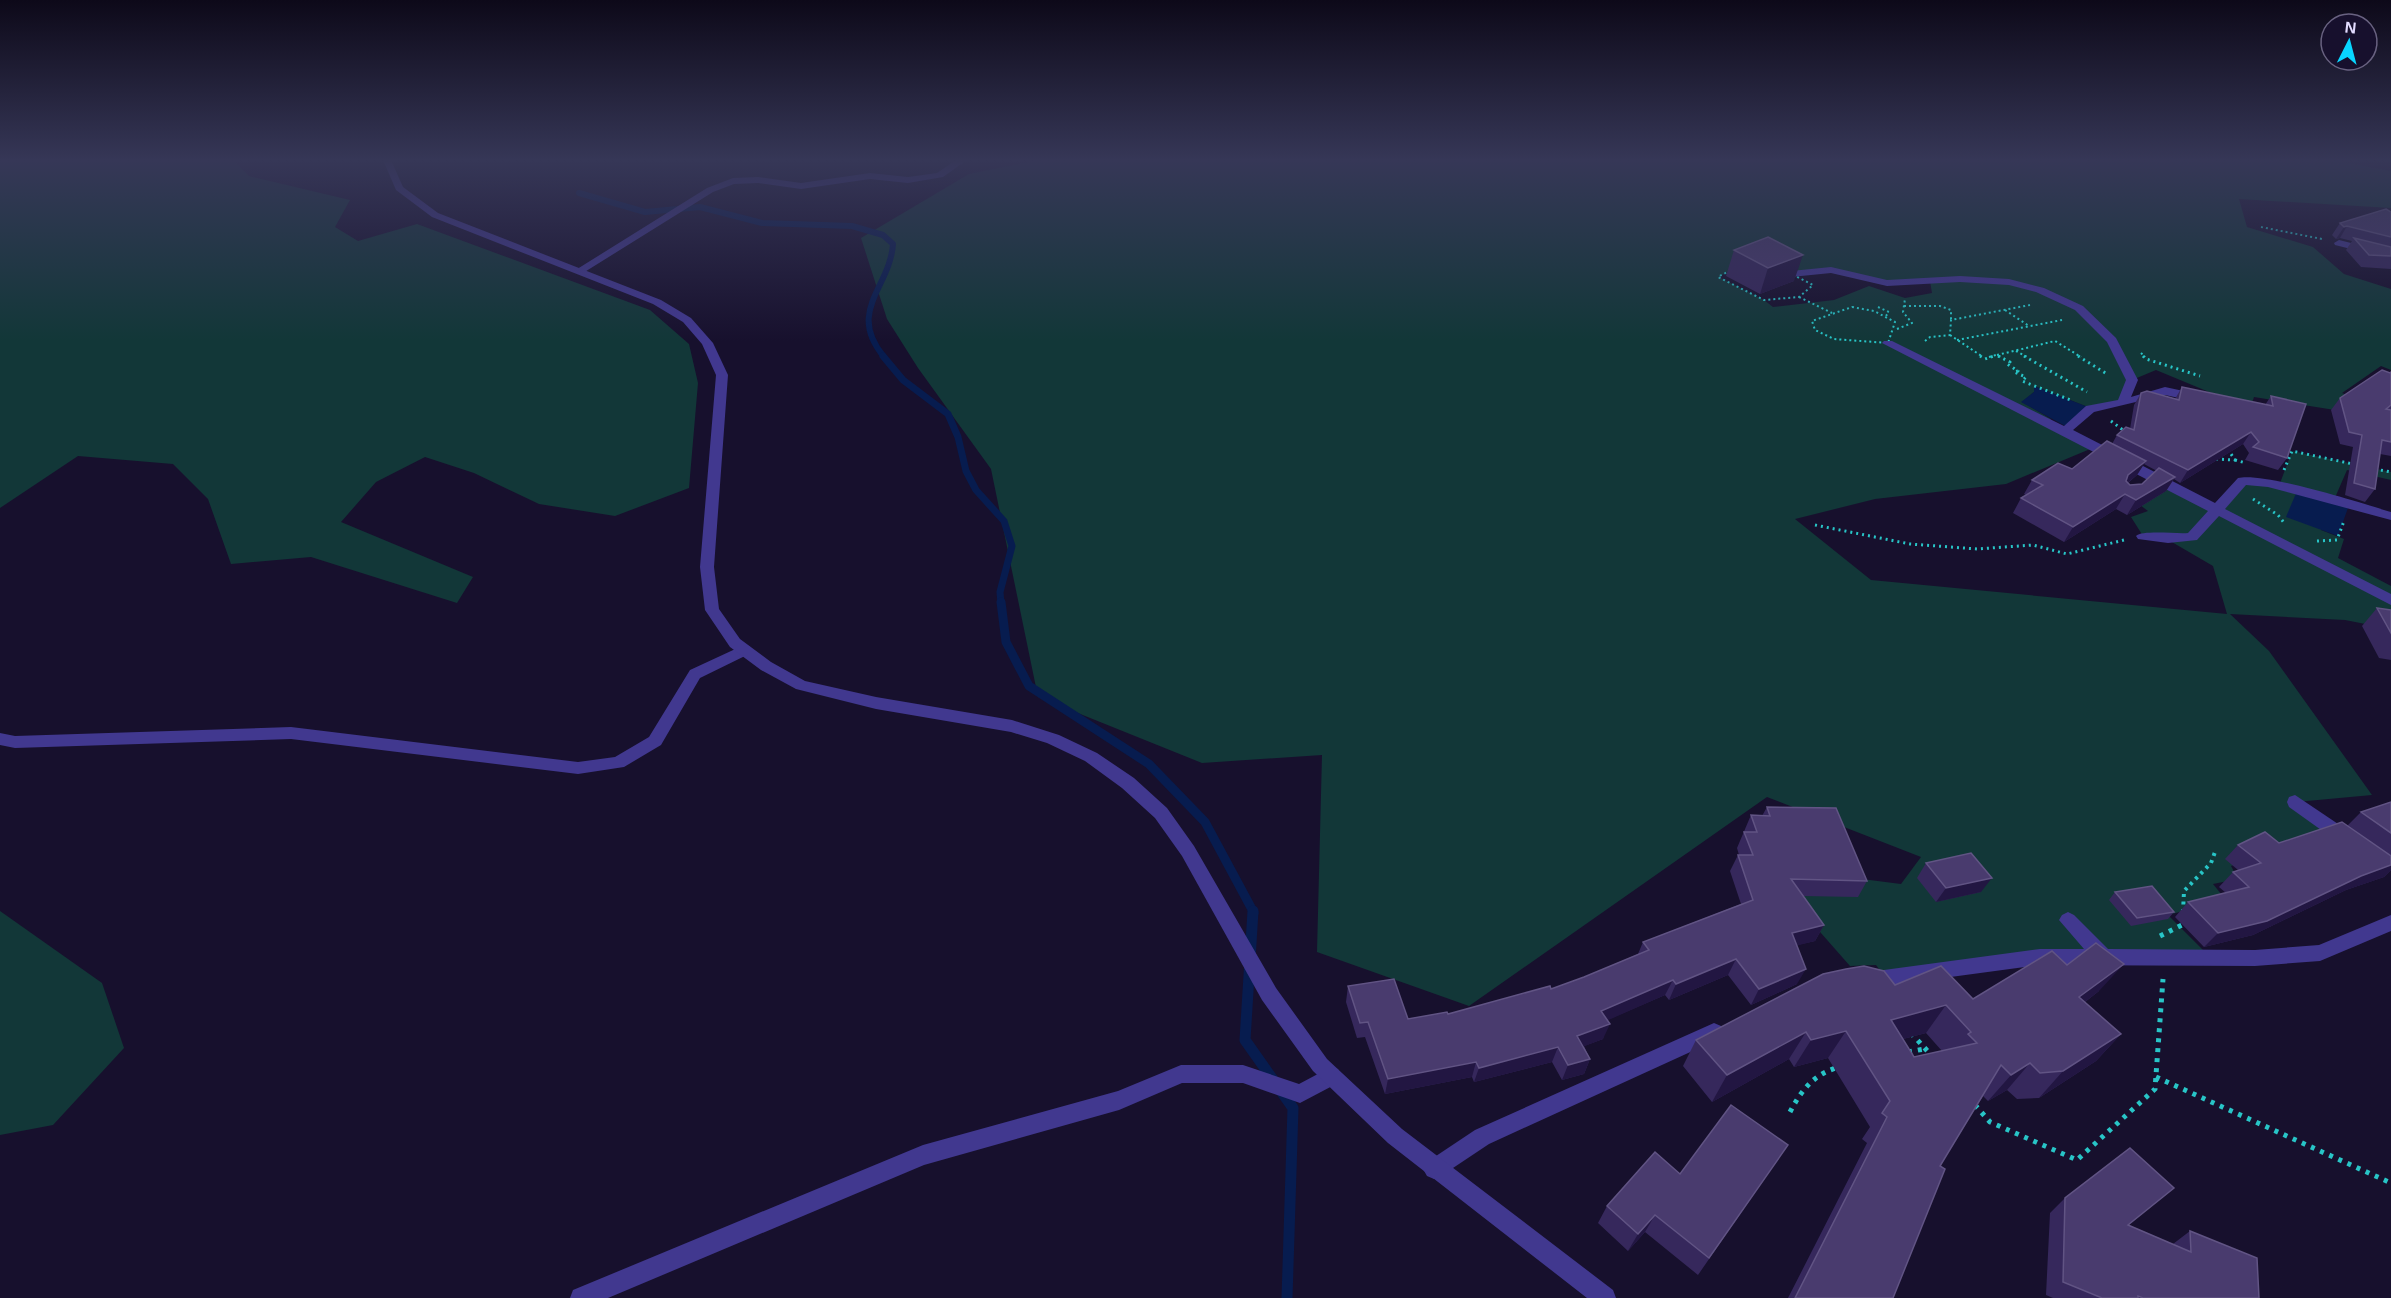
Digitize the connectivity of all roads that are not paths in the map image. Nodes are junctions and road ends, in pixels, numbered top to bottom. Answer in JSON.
{"nodes":[{"id":1,"x":449,"y":221,"type":"edge"},
{"id":2,"x":661,"y":221,"type":"edge"},
{"id":3,"x":2339,"y":243,"type":"road end"},
{"id":4,"x":2355,"y":247,"type":"junction"},
{"id":5,"x":2391,"y":248,"type":"edge"},
{"id":6,"x":2365,"y":259,"type":"edge"},
{"id":7,"x":579,"y":272,"type":"junction"},
{"id":8,"x":1791,"y":274,"type":"edge"},
{"id":9,"x":1889,"y":338,"type":"road end"},
{"id":10,"x":2206,"y":400,"type":"edge"},
{"id":11,"x":2123,"y":403,"type":"junction"},
{"id":12,"x":2065,"y":431,"type":"junction"},
{"id":13,"x":2217,"y":510,"type":"junction"},
{"id":14,"x":2391,"y":516,"type":"edge"},
{"id":15,"x":2143,"y":536,"type":"road end"},
{"id":16,"x":2391,"y":600,"type":"edge"},
{"id":17,"x":744,"y":650,"type":"junction"},
{"id":18,"x":0,"y":739,"type":"edge"},
{"id":19,"x":2295,"y":802,"type":"dead end"},
{"id":20,"x":2354,"y":844,"type":"edge"},
{"id":21,"x":2068,"y":920,"type":"dead end"},
{"id":22,"x":2391,"y":923,"type":"edge"},
{"id":23,"x":2103,"y":957,"type":"junction"},
{"id":24,"x":1854,"y":982,"type":"edge"},
{"id":25,"x":1727,"y":1026,"type":"edge"},
{"id":26,"x":1325,"y":1071,"type":"junction"},
{"id":27,"x":1434,"y":1169,"type":"junction"},
{"id":28,"x":581,"y":1298,"type":"edge"},
{"id":29,"x":1605,"y":1298,"type":"edge"}],
"edges":[{"from":1,"to":7,"type":"street"},
{"from":2,"to":7,"type":"street"},
{"from":3,"to":4,"type":"street"},
{"from":4,"to":5,"type":"street"},
{"from":4,"to":6,"type":"street"},
{"from":7,"to":17,"type":"street"},
{"from":8,"to":11,"type":"street"},
{"from":9,"to":12,"type":"street"},
{"from":10,"to":11,"type":"street"},
{"from":11,"to":12,"type":"street"},
{"from":12,"to":13,"type":"street"},
{"from":13,"to":14,"type":"street"},
{"from":13,"to":15,"type":"street"},
{"from":13,"to":16,"type":"street"},
{"from":17,"to":18,"type":"street"},
{"from":17,"to":26,"type":"street"},
{"from":19,"to":20,"type":"street"},
{"from":21,"to":23,"type":"street"},
{"from":22,"to":23,"type":"street"},
{"from":23,"to":24,"type":"street"},
{"from":25,"to":27,"type":"street"},
{"from":26,"to":27,"type":"street"},
{"from":26,"to":28,"type":"street"},
{"from":27,"to":29,"type":"street"}]}
